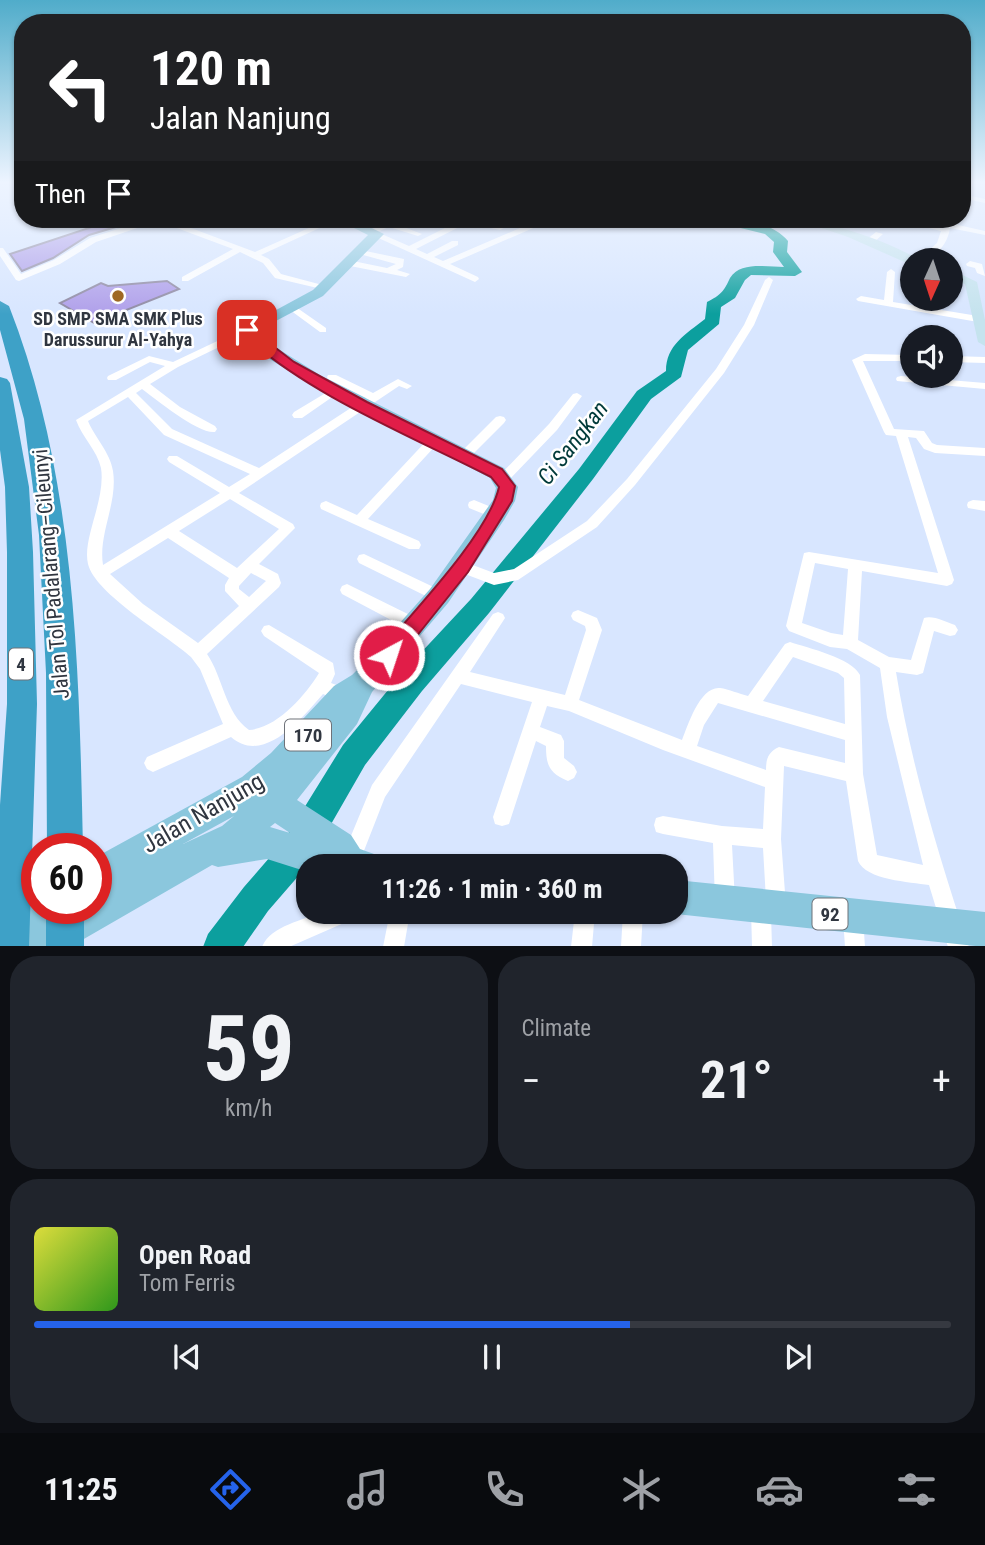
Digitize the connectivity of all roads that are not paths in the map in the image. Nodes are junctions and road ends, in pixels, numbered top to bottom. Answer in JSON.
{"nodes":[{"id":1,"x":131,"y":228,"type":"edge"},
{"id":2,"x":188,"y":228,"type":"edge"},
{"id":3,"x":315,"y":228,"type":"edge"},
{"id":4,"x":373,"y":228,"type":"edge"},
{"id":5,"x":384,"y":228,"type":"edge"},
{"id":6,"x":450,"y":228,"type":"edge"},
{"id":7,"x":528,"y":228,"type":"edge"},
{"id":8,"x":835,"y":228,"type":"edge"},
{"id":9,"x":945,"y":228,"type":"edge"},
{"id":10,"x":961,"y":228,"type":"edge"},
{"id":11,"x":380,"y":230,"type":"junction"},
{"id":12,"x":879,"y":233,"type":"dead end"},
{"id":13,"x":985,"y":233,"type":"edge"},
{"id":14,"x":418,"y":234,"type":"dead end"},
{"id":15,"x":869,"y":242,"type":"junction"},
{"id":16,"x":455,"y":243,"type":"dead end"},
{"id":17,"x":411,"y":248,"type":"junction"},
{"id":18,"x":938,"y":248,"type":"edge"},
{"id":19,"x":240,"y":249,"type":"junction"},
{"id":20,"x":0,"y":250,"type":"edge"},
{"id":21,"x":255,"y":255,"type":"junction"},
{"id":22,"x":900,"y":255,"type":"edge"},
{"id":23,"x":429,"y":256,"type":"junction"},
{"id":24,"x":353,"y":257,"type":"junction"},
{"id":25,"x":445,"y":263,"type":"junction"},
{"id":26,"x":970,"y":264,"type":"dead end"},
{"id":27,"x":389,"y":270,"type":"junction"},
{"id":28,"x":891,"y":272,"type":"dead end"},
{"id":29,"x":985,"y":273,"type":"edge"},
{"id":30,"x":406,"y":274,"type":"dead end"},
{"id":31,"x":963,"y":278,"type":"edge"},
{"id":32,"x":186,"y":279,"type":"dead end"},
{"id":33,"x":475,"y":279,"type":"dead end"},
{"id":34,"x":769,"y":280,"type":"dead end"},
{"id":35,"x":326,"y":287,"type":"junction"},
{"id":36,"x":980,"y":289,"type":"edge"},
{"id":37,"x":861,"y":299,"type":"dead end"},
{"id":38,"x":888,"y":304,"type":"junction"},
{"id":39,"x":0,"y":306,"type":"edge"},
{"id":40,"x":293,"y":308,"type":"junction"},
{"id":41,"x":978,"y":319,"type":"junction"},
{"id":42,"x":247,"y":330,"type":"junction"},
{"id":43,"x":323,"y":330,"type":"dead end"},
{"id":44,"x":985,"y":342,"type":"edge"},
{"id":45,"x":900,"y":358,"type":"edge"},
{"id":46,"x":963,"y":359,"type":"edge"},
{"id":47,"x":985,"y":360,"type":"edge"},
{"id":48,"x":174,"y":365,"type":"junction"},
{"id":49,"x":112,"y":378,"type":"dead end"},
{"id":50,"x":0,"y":383,"type":"edge"},
{"id":51,"x":143,"y":384,"type":"junction"},
{"id":52,"x":333,"y":384,"type":"junction"},
{"id":53,"x":963,"y":384,"type":"edge"},
{"id":54,"x":407,"y":386,"type":"dead end"},
{"id":55,"x":985,"y":386,"type":"edge"},
{"id":56,"x":129,"y":392,"type":"junction"},
{"id":57,"x":578,"y":396,"type":"dead end"},
{"id":58,"x":368,"y":402,"type":"junction"},
{"id":59,"x":298,"y":415,"type":"dead end"},
{"id":60,"x":499,"y":420,"type":"dead end"},
{"id":61,"x":211,"y":429,"type":"dead end"},
{"id":62,"x":901,"y":434,"type":"junction"},
{"id":63,"x":434,"y":440,"type":"junction"},
{"id":64,"x":985,"y":452,"type":"edge"},
{"id":65,"x":464,"y":456,"type":"junction"},
{"id":66,"x":173,"y":459,"type":"dead end"},
{"id":67,"x":260,"y":474,"type":"junction"},
{"id":68,"x":503,"y":479,"type":"junction"},
{"id":69,"x":229,"y":493,"type":"junction"},
{"id":70,"x":474,"y":505,"type":"dead end"},
{"id":71,"x":326,"y":506,"type":"dead end"},
{"id":72,"x":496,"y":514,"type":"junction"},
{"id":73,"x":359,"y":521,"type":"junction"},
{"id":74,"x":169,"y":531,"type":"junction"},
{"id":75,"x":414,"y":545,"type":"dead end"},
{"id":76,"x":365,"y":559,"type":"dead end"},
{"id":77,"x":855,"y":564,"type":"junction"},
{"id":78,"x":462,"y":567,"type":"junction"},
{"id":79,"x":243,"y":570,"type":"junction"},
{"id":80,"x":101,"y":573,"type":"junction"},
{"id":81,"x":518,"y":574,"type":"joint"},
{"id":82,"x":487,"y":578,"type":"joint"},
{"id":83,"x":347,"y":590,"type":"dead end"},
{"id":84,"x":439,"y":596,"type":"junction"},
{"id":85,"x":250,"y":607,"type":"junction"},
{"id":86,"x":578,"y":616,"type":"dead end"},
{"id":87,"x":498,"y":618,"type":"dead end"},
{"id":88,"x":415,"y":625,"type":"junction"},
{"id":89,"x":794,"y":626,"type":"junction"},
{"id":90,"x":950,"y":630,"type":"dead end"},
{"id":91,"x":270,"y":631,"type":"dead end"},
{"id":92,"x":850,"y":643,"type":"junction"},
{"id":93,"x":790,"y":649,"type":"junction"},
{"id":94,"x":198,"y":653,"type":"junction"},
{"id":95,"x":887,"y":664,"type":"junction"},
{"id":96,"x":456,"y":676,"type":"junction"},
{"id":97,"x":342,"y":688,"type":"junction"},
{"id":98,"x":542,"y":696,"type":"junction"},
{"id":99,"x":570,"y":704,"type":"junction"},
{"id":100,"x":751,"y":705,"type":"junction"},
{"id":101,"x":233,"y":728,"type":"junction"},
{"id":102,"x":531,"y":731,"type":"junction"},
{"id":103,"x":854,"y":735,"type":"junction"},
{"id":104,"x":687,"y":751,"type":"junction"},
{"id":105,"x":153,"y":763,"type":"dead end"},
{"id":106,"x":568,"y":772,"type":"dead end"},
{"id":107,"x":854,"y":774,"type":"junction"},
{"id":108,"x":775,"y":782,"type":"junction"},
{"id":109,"x":264,"y":796,"type":"junction"},
{"id":110,"x":502,"y":817,"type":"dead end"},
{"id":111,"x":663,"y":825,"type":"dead end"},
{"id":112,"x":65,"y":833,"type":"edge"},
{"id":113,"x":291,"y":834,"type":"junction"},
{"id":114,"x":722,"y":835,"type":"junction"},
{"id":115,"x":772,"y":839,"type":"junction"},
{"id":116,"x":333,"y":854,"type":"edge"},
{"id":117,"x":348,"y":854,"type":"edge"},
{"id":118,"x":194,"y":858,"type":"junction"},
{"id":119,"x":117,"y":875,"type":"edge"},
{"id":120,"x":936,"y":877,"type":"junction"},
{"id":121,"x":688,"y":898,"type":"edge"},
{"id":122,"x":726,"y":903,"type":"junction"},
{"id":123,"x":768,"y":907,"type":"junction"},
{"id":124,"x":21,"y":918,"type":"edge"},
{"id":125,"x":65,"y":924,"type":"edge"},
{"id":126,"x":318,"y":924,"type":"edge"},
{"id":127,"x":398,"y":924,"type":"edge"},
{"id":128,"x":584,"y":924,"type":"edge"},
{"id":129,"x":632,"y":924,"type":"edge"},
{"id":130,"x":0,"y":930,"type":"edge"},
{"id":131,"x":854,"y":932,"type":"edge"},
{"id":132,"x":966,"y":935,"type":"edge"},
{"id":133,"x":10,"y":946,"type":"edge"},
{"id":134,"x":36,"y":946,"type":"edge"},
{"id":135,"x":65,"y":946,"type":"edge"},
{"id":136,"x":273,"y":946,"type":"edge"},
{"id":137,"x":393,"y":946,"type":"edge"},
{"id":138,"x":581,"y":946,"type":"edge"},
{"id":139,"x":631,"y":946,"type":"edge"},
{"id":140,"x":762,"y":946,"type":"edge"}],
"edges":[{"from":1,"to":20,"type":"street"},
{"from":2,"to":19,"type":"street"},
{"from":3,"to":21,"type":"street"},
{"from":4,"to":11,"type":"main road"},
{"from":5,"to":11,"type":"street"},
{"from":6,"to":17,"type":"street"},
{"from":7,"to":25,"type":"street"},
{"from":8,"to":15,"type":"street"},
{"from":9,"to":18,"type":"street"},
{"from":10,"to":13,"type":"street"},
{"from":11,"to":14,"type":"street"},
{"from":11,"to":17,"type":"street"},
{"from":11,"to":24,"type":"main road"},
{"from":12,"to":15,"type":"street"},
{"from":15,"to":22,"type":"street"},
{"from":16,"to":23,"type":"street"},
{"from":17,"to":23,"type":"street"},
{"from":19,"to":21,"type":"street"},
{"from":19,"to":32,"type":"street"},
{"from":21,"to":35,"type":"street"},
{"from":23,"to":25,"type":"street"},
{"from":24,"to":27,"type":"street"},
{"from":24,"to":27,"type":"street"},
{"from":24,"to":35,"type":"main road"},
{"from":25,"to":33,"type":"street"},
{"from":26,"to":29,"type":"street"},
{"from":27,"to":30,"type":"street"},
{"from":28,"to":38,"type":"street"},
{"from":31,"to":36,"type":"street"},
{"from":34,"to":81,"type":"street"},
{"from":35,"to":40,"type":"main road"},
{"from":36,"to":41,"type":"street"},
{"from":37,"to":38,"type":"street"},
{"from":38,"to":41,"type":"street"},
{"from":39,"to":112,"type":"highway","name":"Jalan Tol Padalarang–Cileunyi","number":"4"},
{"from":40,"to":42,"type":"main road"},
{"from":40,"to":43,"type":"street"},
{"from":41,"to":44,"type":"street"},
{"from":42,"to":48,"type":"street"},
{"from":42,"to":52,"type":"main road"},
{"from":45,"to":62,"type":"street"},
{"from":46,"to":47,"type":"street"},
{"from":48,"to":49,"type":"street"},
{"from":48,"to":51,"type":"street"},
{"from":50,"to":133,"type":"highway","name":"Jalan Tol Padalarang–Cileunyi","number":"4"},
{"from":51,"to":56,"type":"street"},
{"from":51,"to":61,"type":"street"},
{"from":52,"to":58,"type":"main road"},
{"from":52,"to":59,"type":"street"},
{"from":53,"to":55,"type":"street"},
{"from":54,"to":58,"type":"street"},
{"from":56,"to":67,"type":"street"},
{"from":56,"to":80,"type":"street"},
{"from":57,"to":68,"type":"street"},
{"from":58,"to":63,"type":"main road"},
{"from":58,"to":67,"type":"street"},
{"from":60,"to":65,"type":"street"},
{"from":62,"to":64,"type":"street"},
{"from":62,"to":77,"type":"street"},
{"from":63,"to":65,"type":"main road"},
{"from":63,"to":73,"type":"street"},
{"from":65,"to":68,"type":"main road"},
{"from":66,"to":69,"type":"street"},
{"from":67,"to":69,"type":"street"},
{"from":68,"to":72,"type":"main road","name":"Jalan Nanjung","number":"170"},
{"from":69,"to":74,"type":"street"},
{"from":69,"to":79,"type":"street"},
{"from":70,"to":72,"type":"street"},
{"from":71,"to":73,"type":"street"},
{"from":72,"to":78,"type":"main road","name":"Jalan Nanjung","number":"170"},
{"from":73,"to":75,"type":"street"},
{"from":74,"to":79,"type":"street"},
{"from":74,"to":80,"type":"street"},
{"from":76,"to":84,"type":"street"},
{"from":77,"to":89,"type":"street"},
{"from":77,"to":92,"type":"street"},
{"from":78,"to":82,"type":"street"},
{"from":78,"to":84,"type":"main road","name":"Jalan Nanjung","number":"170"},
{"from":79,"to":85,"type":"street"},
{"from":79,"to":85,"type":"street"},
{"from":80,"to":94,"type":"street"},
{"from":81,"to":82,"type":"street"},
{"from":83,"to":88,"type":"street"},
{"from":84,"to":88,"type":"main road","name":"Jalan Nanjung","number":"170"},
{"from":85,"to":94,"type":"street"},
{"from":86,"to":99,"type":"street"},
{"from":87,"to":96,"type":"street"},
{"from":88,"to":97,"type":"main road","name":"Jalan Nanjung","number":"170"},
{"from":89,"to":92,"type":"street"},
{"from":89,"to":93,"type":"street"},
{"from":90,"to":95,"type":"street"},
{"from":91,"to":97,"type":"street"},
{"from":92,"to":95,"type":"street"},
{"from":93,"to":100,"type":"street"},
{"from":93,"to":103,"type":"street"},
{"from":94,"to":101,"type":"street"},
{"from":95,"to":120,"type":"street"},
{"from":96,"to":98,"type":"street"},
{"from":96,"to":117,"type":"street"},
{"from":97,"to":101,"type":"street"},
{"from":97,"to":109,"type":"main road","name":"Jalan Nanjung","number":"170"},
{"from":98,"to":99,"type":"street"},
{"from":98,"to":102,"type":"street"},
{"from":99,"to":104,"type":"street"},
{"from":100,"to":103,"type":"street"},
{"from":100,"to":104,"type":"street"},
{"from":101,"to":105,"type":"street"},
{"from":102,"to":106,"type":"street"},
{"from":102,"to":110,"type":"street"},
{"from":103,"to":107,"type":"street"},
{"from":104,"to":108,"type":"street"},
{"from":107,"to":108,"type":"street"},
{"from":107,"to":120,"type":"street"},
{"from":108,"to":115,"type":"street"},
{"from":109,"to":113,"type":"main road"},
{"from":109,"to":118,"type":"main road","name":"Jalan Nanjung","number":"170"},
{"from":109,"to":119,"type":"main road","name":"Jalan Nanjung","number":"170"},
{"from":111,"to":114,"type":"street"},
{"from":113,"to":116,"type":"main road"},
{"from":113,"to":118,"type":"main road"},
{"from":114,"to":115,"type":"street"},
{"from":114,"to":122,"type":"street"},
{"from":115,"to":123,"type":"street"},
{"from":118,"to":119,"type":"main road","name":"Jalan Nanjung","number":"170"},
{"from":119,"to":134,"type":"main road","name":"Jalan Nanjung","number":"170"},
{"from":120,"to":132,"type":"street"},
{"from":121,"to":122,"type":"main road","number":"92"},
{"from":122,"to":123,"type":"main road","number":"92"},
{"from":123,"to":131,"type":"main road","number":"92"},
{"from":123,"to":140,"type":"street"},
{"from":124,"to":130,"type":"main road"},
{"from":125,"to":135,"type":"highway"},
{"from":126,"to":136,"type":"street"},
{"from":127,"to":137,"type":"street"},
{"from":128,"to":138,"type":"street"},
{"from":129,"to":139,"type":"street"},
{"from":131,"to":132,"type":"main road","number":"92"}]}
